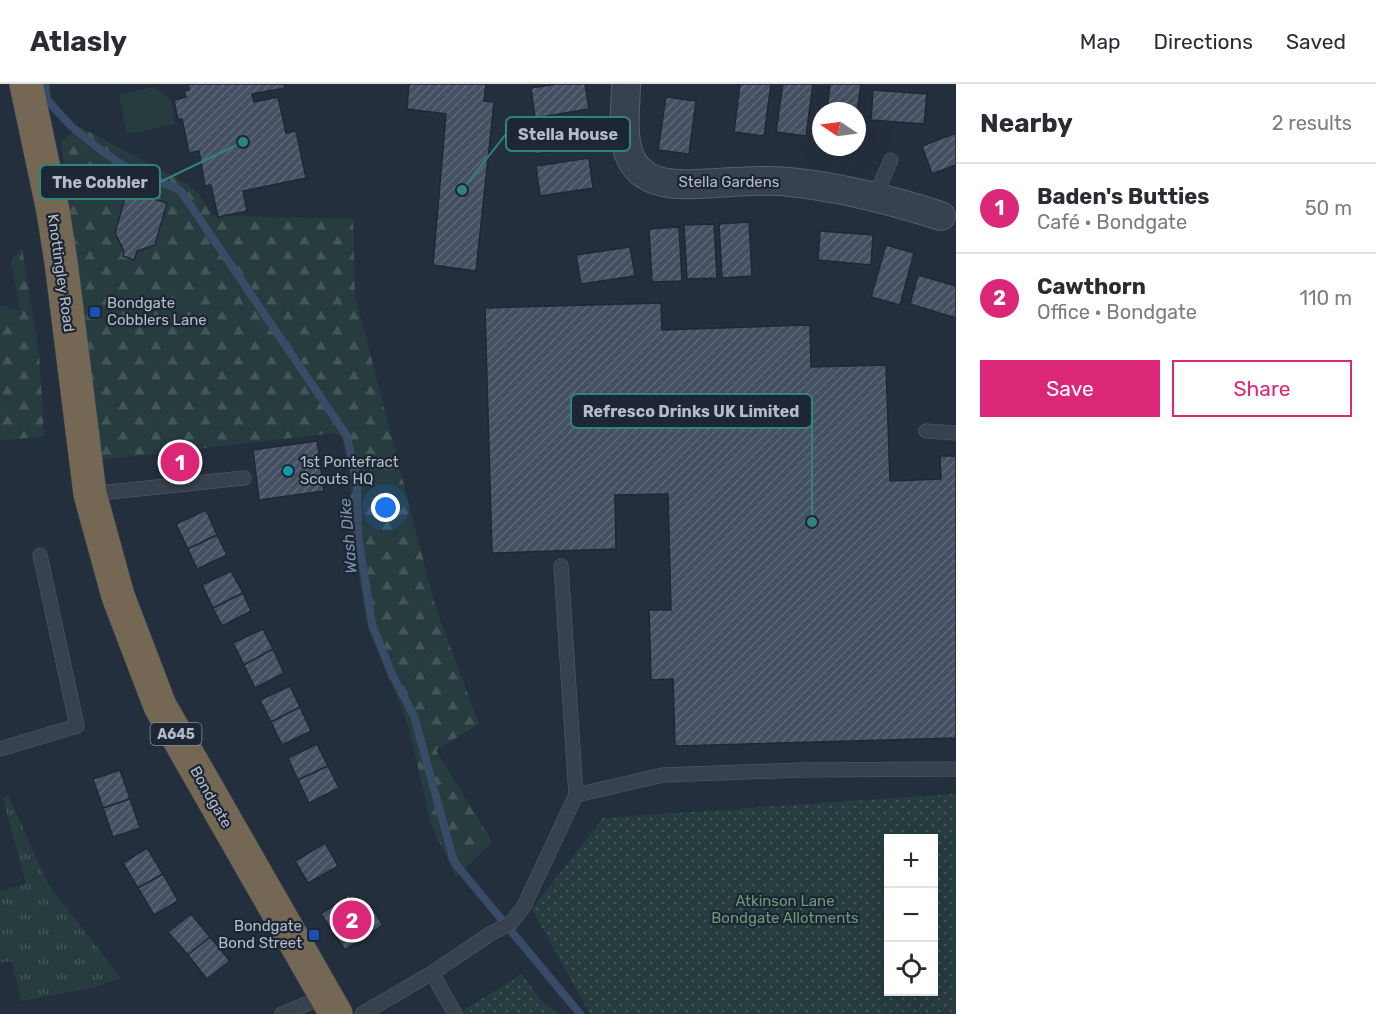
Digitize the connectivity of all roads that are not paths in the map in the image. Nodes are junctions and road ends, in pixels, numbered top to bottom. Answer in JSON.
{"nodes":[{"id":1,"x":26,"y":84,"type":"edge"},
{"id":2,"x":626,"y":84,"type":"edge"},
{"id":3,"x":891,"y":160,"type":"dead end"},
{"id":4,"x":875,"y":196,"type":"junction"},
{"id":5,"x":941,"y":216,"type":"dead end"},
{"id":6,"x":81,"y":429,"type":"joint"},
{"id":7,"x":926,"y":431,"type":"dead end"},
{"id":8,"x":956,"y":433,"type":"edge"},
{"id":9,"x":244,"y":478,"type":"dead end"},
{"id":10,"x":90,"y":494,"type":"junction"},
{"id":11,"x":40,"y":555,"type":"dead end"},
{"id":12,"x":561,"y":566,"type":"dead end"},
{"id":13,"x":0,"y":749,"type":"edge"},
{"id":14,"x":956,"y":769,"type":"edge"},
{"id":15,"x":576,"y":795,"type":"junction"},
{"id":16,"x":432,"y":973,"type":"junction"},
{"id":17,"x":331,"y":1005,"type":"edge"},
{"id":18,"x":282,"y":1014,"type":"edge"},
{"id":19,"x":362,"y":1014,"type":"edge"},
{"id":20,"x":455,"y":1014,"type":"edge"}],
"edges":[{"from":1,"to":6,"type":"highway","name":"Knottingley Road","number":"A645"},
{"from":2,"to":4,"type":"street","name":"Stella Gardens"},
{"from":3,"to":4,"type":"lane"},
{"from":4,"to":5,"type":"street","name":"Stella Gardens"},
{"from":6,"to":10,"type":"highway","name":"Bondgate","number":"A645"},
{"from":7,"to":8,"type":"lane"},
{"from":9,"to":10,"type":"lane"},
{"from":10,"to":17,"type":"highway","name":"Bondgate","number":"A645"},
{"from":11,"to":13,"type":"lane"},
{"from":12,"to":15,"type":"lane"},
{"from":14,"to":15,"type":"lane"},
{"from":15,"to":16,"type":"lane"},
{"from":16,"to":19,"type":"lane"},
{"from":16,"to":20,"type":"lane"},
{"from":17,"to":18,"type":"lane"}]}
